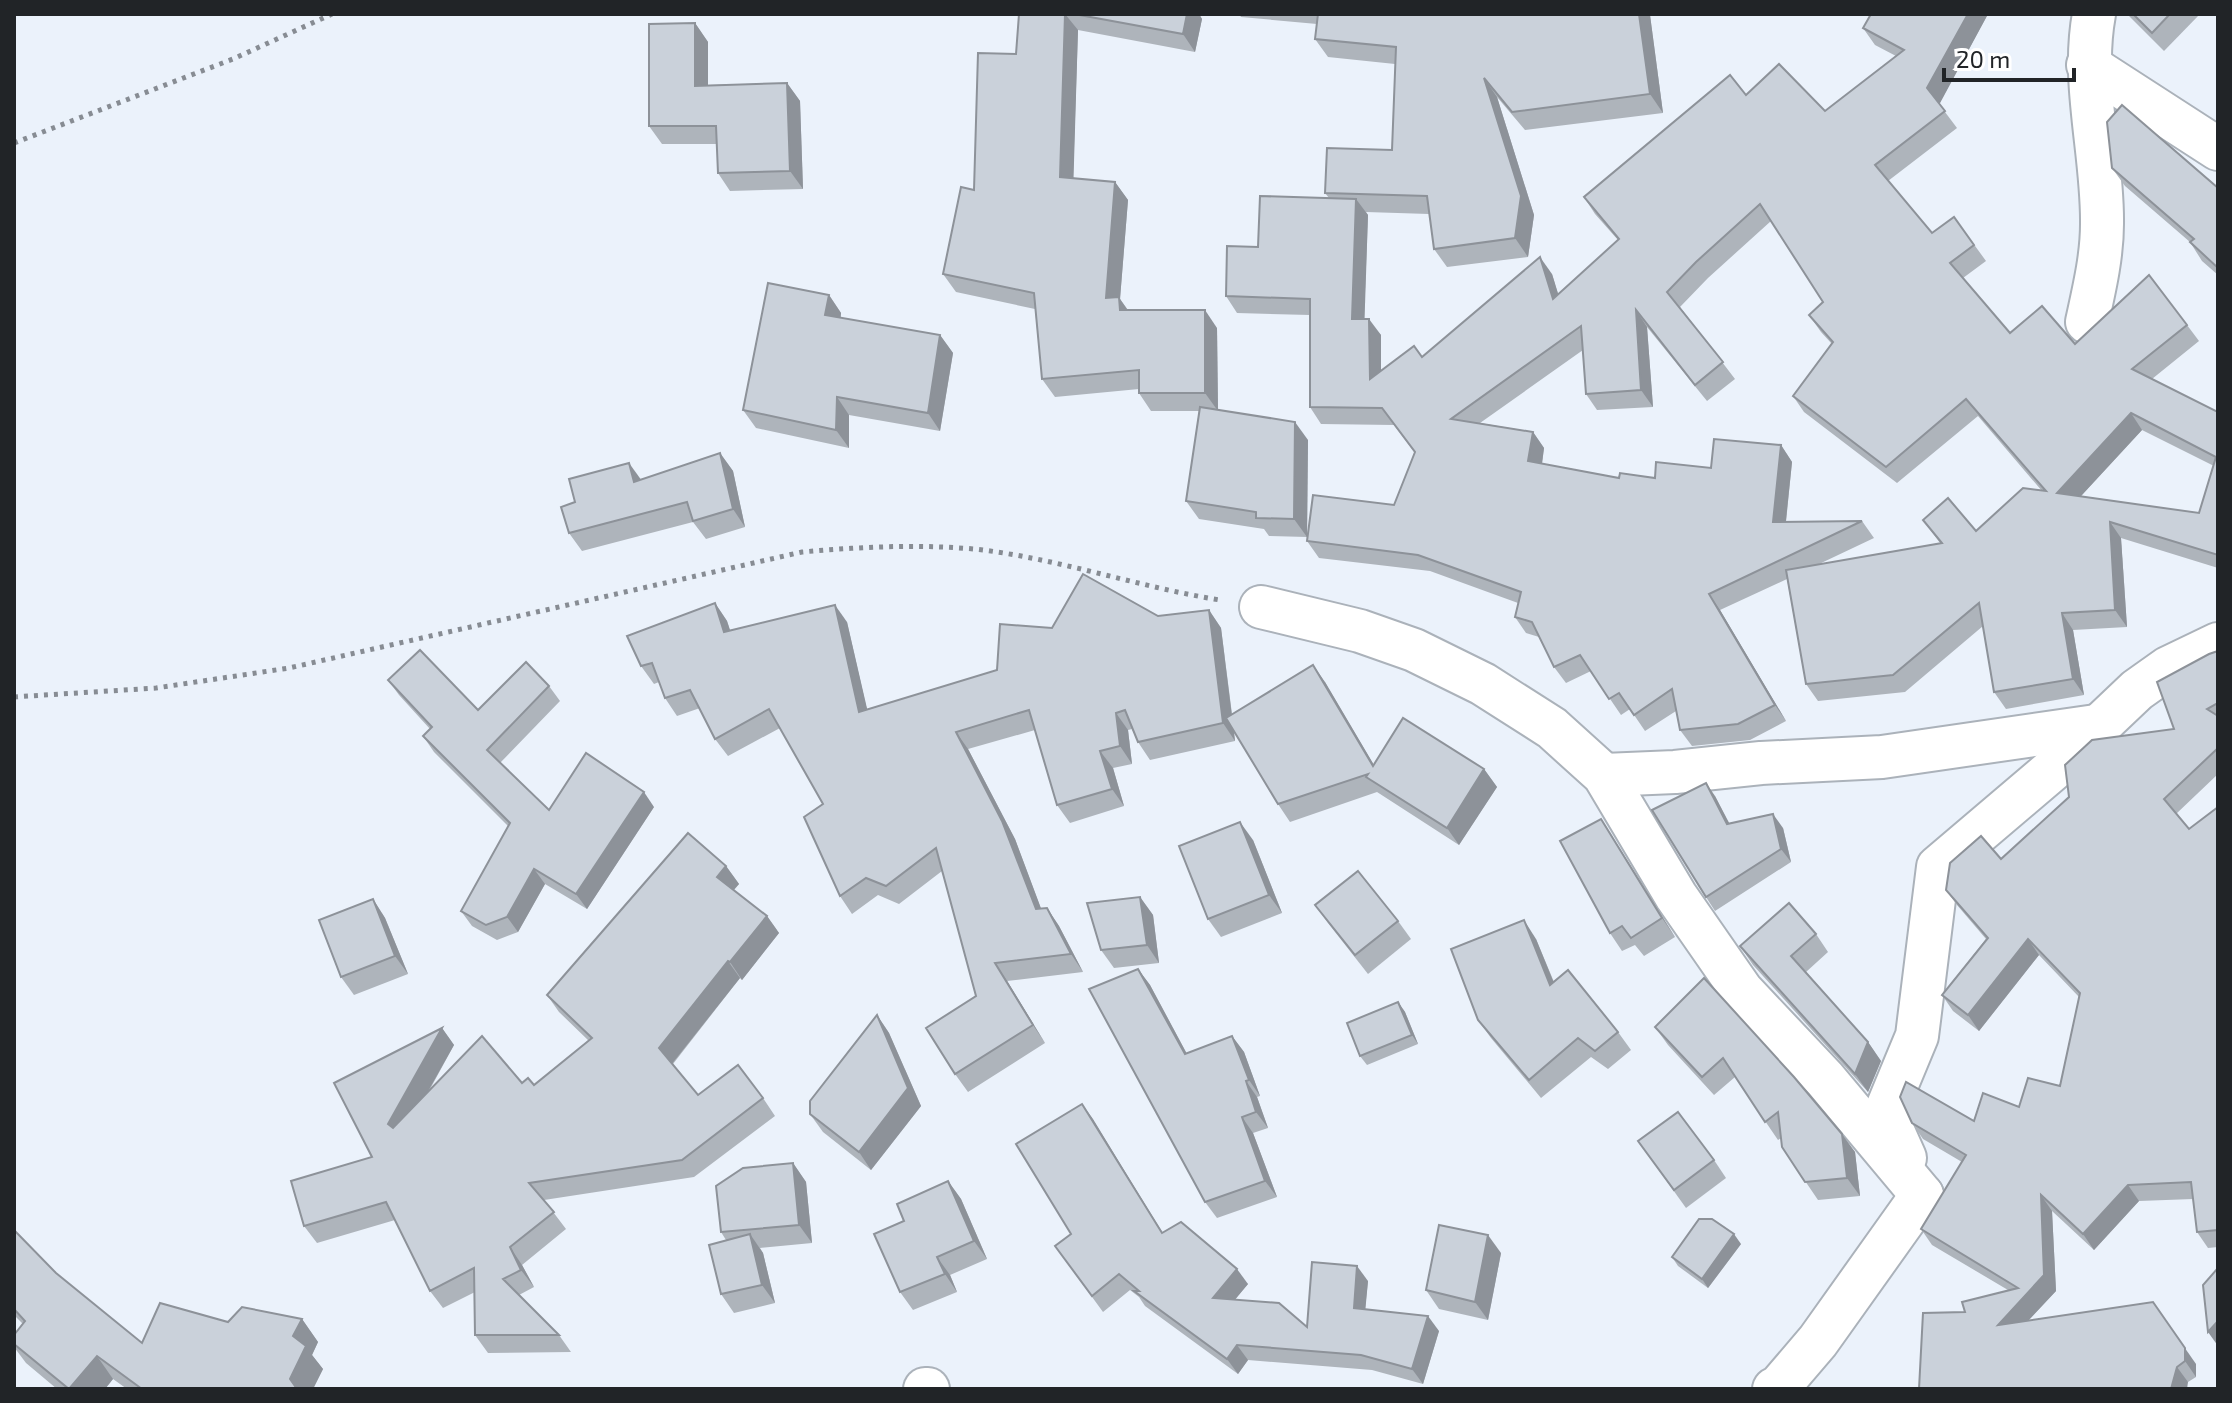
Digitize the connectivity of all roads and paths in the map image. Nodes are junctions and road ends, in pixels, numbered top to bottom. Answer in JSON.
{"nodes":[{"id":1,"x":332,"y":14,"type":"edge"},
{"id":2,"x":2094,"y":14,"type":"edge"},
{"id":3,"x":2088,"y":65,"type":"junction"},
{"id":4,"x":14,"y":143,"type":"edge"},
{"id":5,"x":2218,"y":149,"type":"edge"},
{"id":6,"x":2087,"y":322,"type":"dead end"},
{"id":7,"x":1261,"y":607,"type":"joint"},
{"id":8,"x":2218,"y":644,"type":"edge"},
{"id":9,"x":14,"y":697,"type":"edge"},
{"id":10,"x":2096,"y":726,"type":"junction"},
{"id":11,"x":1604,"y":775,"type":"junction"},
{"id":12,"x":1922,"y":1195,"type":"junction"},
{"id":13,"x":1774,"y":1389,"type":"edge"}],
"edges":[{"from":1,"to":4,"type":"path"},
{"from":2,"to":3,"type":"street"},
{"from":3,"to":5,"type":"street"},
{"from":3,"to":6,"type":"street"},
{"from":7,"to":9,"type":"path"},
{"from":7,"to":11,"type":"street"},
{"from":8,"to":10,"type":"street"},
{"from":10,"to":11,"type":"street"},
{"from":10,"to":12,"type":"street"},
{"from":11,"to":12,"type":"street"},
{"from":12,"to":13,"type":"street"}]}
